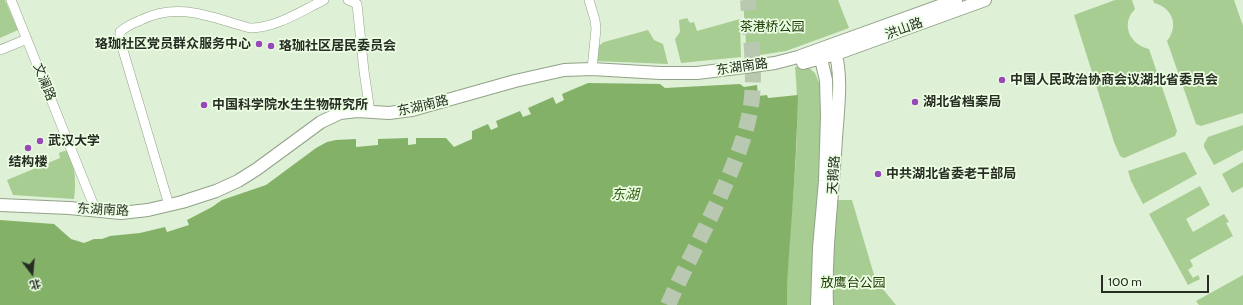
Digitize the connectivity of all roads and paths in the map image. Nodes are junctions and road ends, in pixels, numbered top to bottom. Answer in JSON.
{"nodes":[{"id":1,"x":11,"y":0,"type":"edge"},
{"id":2,"x":324,"y":0,"type":"edge"},
{"id":3,"x":348,"y":0,"type":"edge"},
{"id":4,"x":589,"y":0,"type":"edge"},
{"id":5,"x":956,"y":0,"type":"edge"},
{"id":6,"x":985,"y":0,"type":"edge"},
{"id":7,"x":27,"y":39,"type":"junction"},
{"id":8,"x":0,"y":50,"type":"edge"},
{"id":9,"x":834,"y":50,"type":"junction"},
{"id":10,"x":820,"y":54,"type":"junction"},
{"id":11,"x":592,"y":69,"type":"junction"},
{"id":12,"x":370,"y":112,"type":"junction"},
{"id":13,"x":0,"y":204,"type":"edge"},
{"id":14,"x":169,"y":205,"type":"junction"},
{"id":15,"x":92,"y":211,"type":"junction"},
{"id":16,"x":817,"y":305,"type":"edge"},
{"id":17,"x":827,"y":305,"type":"edge"}],
"edges":[{"from":1,"to":7,"type":"street","name":"文澜路"},
{"from":2,"to":14,"type":"street"},
{"from":3,"to":12,"type":"street"},
{"from":4,"to":11,"type":"street"},
{"from":5,"to":9,"type":"street","name":"洪山路"},
{"from":6,"to":9,"type":"street","name":"洪山路"},
{"from":7,"to":8,"type":"street"},
{"from":7,"to":15,"type":"street","name":"文澜路"},
{"from":9,"to":10,"type":"street","name":"洪山路"},
{"from":9,"to":17,"type":"street","name":"天鹅路"},
{"from":10,"to":11,"type":"street","name":"东湖南路"},
{"from":10,"to":16,"type":"street","name":"天鹅路"},
{"from":11,"to":12,"type":"street","name":"东湖南路"},
{"from":12,"to":14,"type":"street","name":"东湖南路"},
{"from":13,"to":15,"type":"street","name":"东湖南路"},
{"from":14,"to":15,"type":"street","name":"东湖南路"}]}
